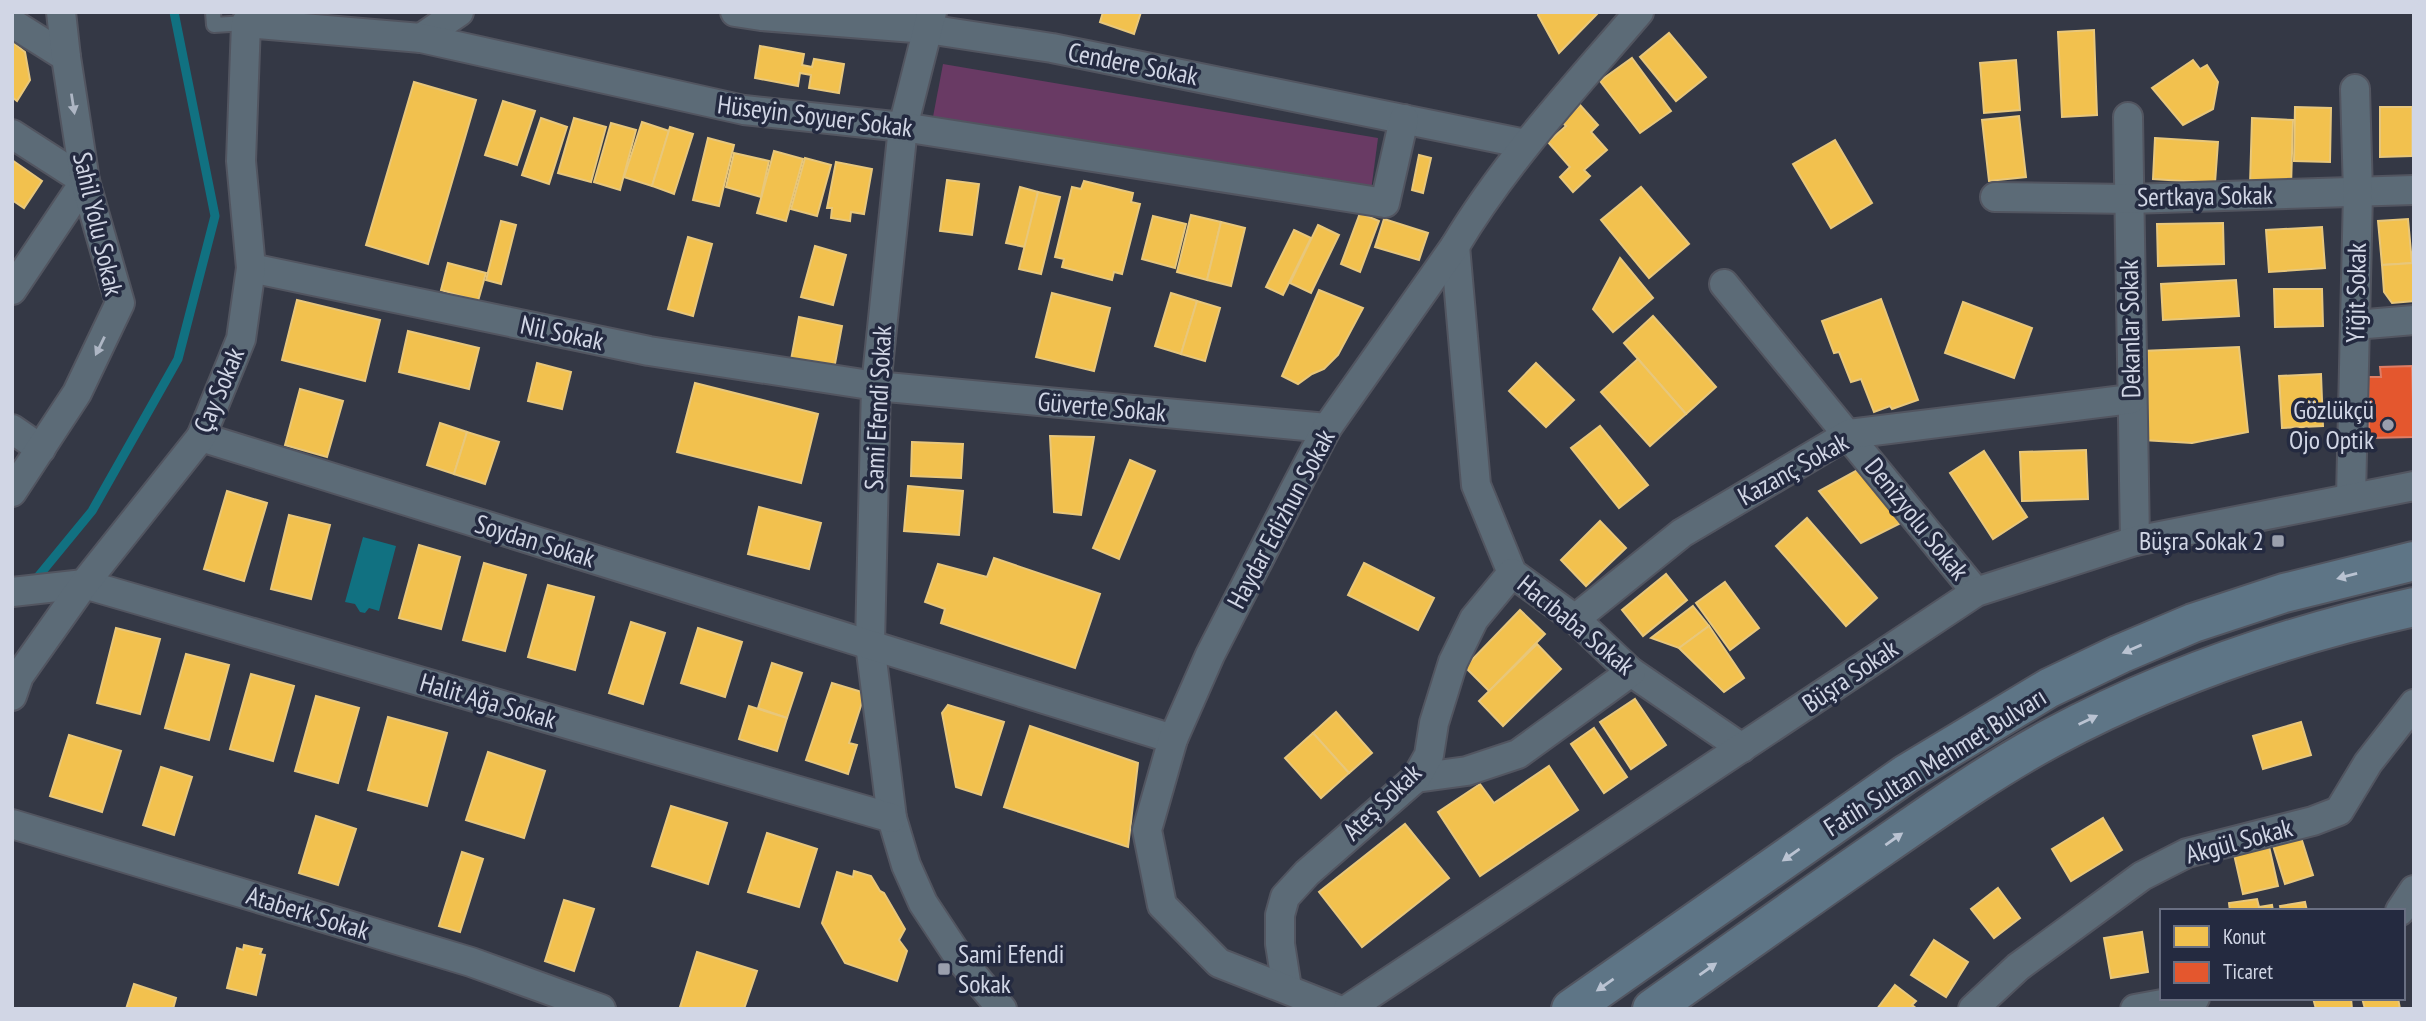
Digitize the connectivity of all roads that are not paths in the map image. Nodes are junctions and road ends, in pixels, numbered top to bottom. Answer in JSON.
{"nodes":[{"id":1,"x":61,"y":12,"type":"edge"},
{"id":2,"x":214,"y":12,"type":"edge"},
{"id":3,"x":459,"y":12,"type":"edge"},
{"id":4,"x":735,"y":12,"type":"edge"},
{"id":5,"x":1639,"y":12,"type":"edge"},
{"id":6,"x":930,"y":21,"type":"edge"},
{"id":7,"x":12,"y":23,"type":"edge"},
{"id":8,"x":246,"y":23,"type":"junction"},
{"id":9,"x":421,"y":38,"type":"junction"},
{"id":10,"x":66,"y":57,"type":"junction"},
{"id":11,"x":2355,"y":89,"type":"dead end"},
{"id":12,"x":2128,"y":117,"type":"dead end"},
{"id":13,"x":1404,"y":119,"type":"junction"},
{"id":14,"x":903,"y":127,"type":"junction"},
{"id":15,"x":12,"y":134,"type":"edge"},
{"id":16,"x":1526,"y":144,"type":"junction"},
{"id":17,"x":85,"y":181,"type":"junction"},
{"id":18,"x":2414,"y":190,"type":"edge"},
{"id":19,"x":2358,"y":192,"type":"junction"},
{"id":20,"x":1995,"y":197,"type":"dead end"},
{"id":21,"x":2129,"y":199,"type":"junction"},
{"id":22,"x":1455,"y":246,"type":"junction"},
{"id":23,"x":251,"y":268,"type":"junction"},
{"id":24,"x":1724,"y":284,"type":"dead end"},
{"id":25,"x":12,"y":290,"type":"edge"},
{"id":26,"x":2414,"y":320,"type":"edge"},
{"id":27,"x":2355,"y":325,"type":"junction"},
{"id":28,"x":876,"y":386,"type":"junction"},
{"id":29,"x":2131,"y":400,"type":"junction"},
{"id":30,"x":1327,"y":428,"type":"junction"},
{"id":31,"x":12,"y":429,"type":"edge"},
{"id":32,"x":1849,"y":434,"type":"junction"},
{"id":33,"x":201,"y":437,"type":"junction"},
{"id":34,"x":41,"y":449,"type":"junction"},
{"id":35,"x":2414,"y":486,"type":"edge"},
{"id":36,"x":12,"y":492,"type":"edge"},
{"id":37,"x":2351,"y":497,"type":"junction"},
{"id":38,"x":2134,"y":541,"type":"junction"},
{"id":39,"x":2414,"y":561,"type":"edge"},
{"id":40,"x":1511,"y":573,"type":"junction"},
{"id":41,"x":84,"y":584,"type":"junction"},
{"id":42,"x":12,"y":592,"type":"edge"},
{"id":43,"x":1976,"y":592,"type":"junction"},
{"id":44,"x":2414,"y":607,"type":"edge"},
{"id":45,"x":1575,"y":619,"type":"junction"},
{"id":46,"x":870,"y":644,"type":"junction"},
{"id":47,"x":1631,"y":672,"type":"junction"},
{"id":48,"x":12,"y":696,"type":"edge"},
{"id":49,"x":2414,"y":704,"type":"edge"},
{"id":50,"x":1173,"y":739,"type":"junction"},
{"id":51,"x":1742,"y":748,"type":"junction"},
{"id":52,"x":1416,"y":778,"type":"junction"},
{"id":53,"x":892,"y":818,"type":"junction"},
{"id":54,"x":12,"y":824,"type":"edge"},
{"id":55,"x":2414,"y":890,"type":"edge"},
{"id":56,"x":2401,"y":909,"type":"edge"},
{"id":57,"x":1287,"y":988,"type":"junction"},
{"id":58,"x":2184,"y":1000,"type":"edge"},
{"id":59,"x":601,"y":1009,"type":"edge"},
{"id":60,"x":1002,"y":1009,"type":"edge"},
{"id":61,"x":1336,"y":1009,"type":"edge"},
{"id":62,"x":1348,"y":1009,"type":"edge"},
{"id":63,"x":1571,"y":1009,"type":"edge"},
{"id":64,"x":1652,"y":1009,"type":"edge"},
{"id":65,"x":1973,"y":1009,"type":"edge"},
{"id":66,"x":2135,"y":1009,"type":"edge"}],
"edges":[{"from":1,"to":10,"type":"street","name":"Sahil Yolu Sokak"},
{"from":2,"to":8,"type":"lane"},
{"from":3,"to":9,"type":"street"},
{"from":4,"to":6,"type":"street","name":"Cendere Sokak"},
{"from":5,"to":16,"type":"street","name":"Haydar Edizhun Sokak"},
{"from":6,"to":13,"type":"street","name":"Cendere Sokak"},
{"from":6,"to":14,"type":"street","name":"Sami Efendi Sokak"},
{"from":7,"to":10,"type":"street"},
{"from":8,"to":9,"type":"street","name":"Hüseyin Soyuer Sokak"},
{"from":8,"to":23,"type":"street","name":"Çay Sokak"},
{"from":9,"to":14,"type":"street","name":"Hüseyin Soyuer Sokak"},
{"from":10,"to":17,"type":"street","name":"Sahil Yolu Sokak","one_way":true},
{"from":11,"to":19,"type":"street","name":"Yiğit Sokak"},
{"from":12,"to":21,"type":"street","name":"Dekanlar Sokak"},
{"from":13,"to":14,"type":"street","name":"Hüseyin Soyuer Sokak"},
{"from":13,"to":16,"type":"street","name":"Cendere Sokak"},
{"from":14,"to":28,"type":"street","name":"Sami Efendi Sokak"},
{"from":15,"to":17,"type":"street"},
{"from":16,"to":22,"type":"street","name":"Haydar Edizhun Sokak"},
{"from":17,"to":25,"type":"street"},
{"from":17,"to":34,"type":"street","name":"Sahil Yolu Sokak","one_way":true},
{"from":18,"to":19,"type":"street","name":"Sertkaya Sokak"},
{"from":19,"to":21,"type":"street","name":"Sertkaya Sokak"},
{"from":19,"to":27,"type":"street","name":"Yiğit Sokak"},
{"from":20,"to":21,"type":"street","name":"Sertkaya Sokak"},
{"from":21,"to":29,"type":"street","name":"Dekanlar Sokak"},
{"from":22,"to":30,"type":"street","name":"Haydar Edizhun Sokak"},
{"from":22,"to":40,"type":"street","name":"Hacıbaba Sokak"},
{"from":23,"to":28,"type":"street","name":"Nil Sokak"},
{"from":23,"to":33,"type":"street","name":"Çay Sokak"},
{"from":24,"to":32,"type":"street","name":"Denizyolu Sokak"},
{"from":26,"to":27,"type":"street"},
{"from":27,"to":37,"type":"street","name":"Yiğit Sokak"},
{"from":28,"to":30,"type":"street","name":"Güverte Sokak"},
{"from":28,"to":46,"type":"street","name":"Sami Efendi Sokak"},
{"from":29,"to":32,"type":"street","name":"Kazanç Sokak"},
{"from":29,"to":38,"type":"street","name":"Dekanlar Sokak"},
{"from":30,"to":50,"type":"street","name":"Haydar Edizhun Sokak"},
{"from":31,"to":34,"type":"street"},
{"from":32,"to":43,"type":"street","name":"Denizyolu Sokak"},
{"from":32,"to":45,"type":"street","name":"Kazanç Sokak"},
{"from":33,"to":41,"type":"street","name":"Çay Sokak"},
{"from":33,"to":46,"type":"street","name":"Soydan Sokak"},
{"from":34,"to":36,"type":"street","name":"Sahil Yolu Sokak"},
{"from":35,"to":37,"type":"street","name":"Büşra Sokak"},
{"from":37,"to":38,"type":"street","name":"Büşra Sokak"},
{"from":38,"to":43,"type":"street","name":"Büşra Sokak"},
{"from":39,"to":63,"type":"main road","name":"Fatih Sultan Mehmet Bulvarı","one_way":true},
{"from":40,"to":45,"type":"street","name":"Hacıbaba Sokak"},
{"from":40,"to":52,"type":"street","name":"Ateş Sokak"},
{"from":41,"to":42,"type":"street"},
{"from":41,"to":48,"type":"street","name":"Çay Sokak"},
{"from":41,"to":53,"type":"street","name":"Halit Ağa Sokak"},
{"from":43,"to":51,"type":"street","name":"Büşra Sokak"},
{"from":64,"to":44,"type":"main road","name":"Fatih Sultan Mehmet Bulvarı","one_way":true},
{"from":45,"to":47,"type":"street","name":"Hacıbaba Sokak"},
{"from":46,"to":50,"type":"street","name":"Soydan Sokak"},
{"from":46,"to":53,"type":"street","name":"Sami Efendi Sokak"},
{"from":47,"to":51,"type":"street","name":"Hacıbaba Sokak"},
{"from":47,"to":52,"type":"street"},
{"from":49,"to":65,"type":"street","name":"Akgül Sokak"},
{"from":50,"to":57,"type":"street","name":"Haydar Edizhun Sokak"},
{"from":51,"to":62,"type":"street","name":"Büşra Sokak"},
{"from":52,"to":57,"type":"street","name":"Ateş Sokak"},
{"from":53,"to":60,"type":"street","name":"Sami Efendi Sokak"},
{"from":54,"to":59,"type":"street","name":"Ataberk Sokak"},
{"from":55,"to":56,"type":"street"},
{"from":57,"to":61,"type":"street","name":"Haydar Edizhun Sokak"},
{"from":58,"to":66,"type":"street"}]}
